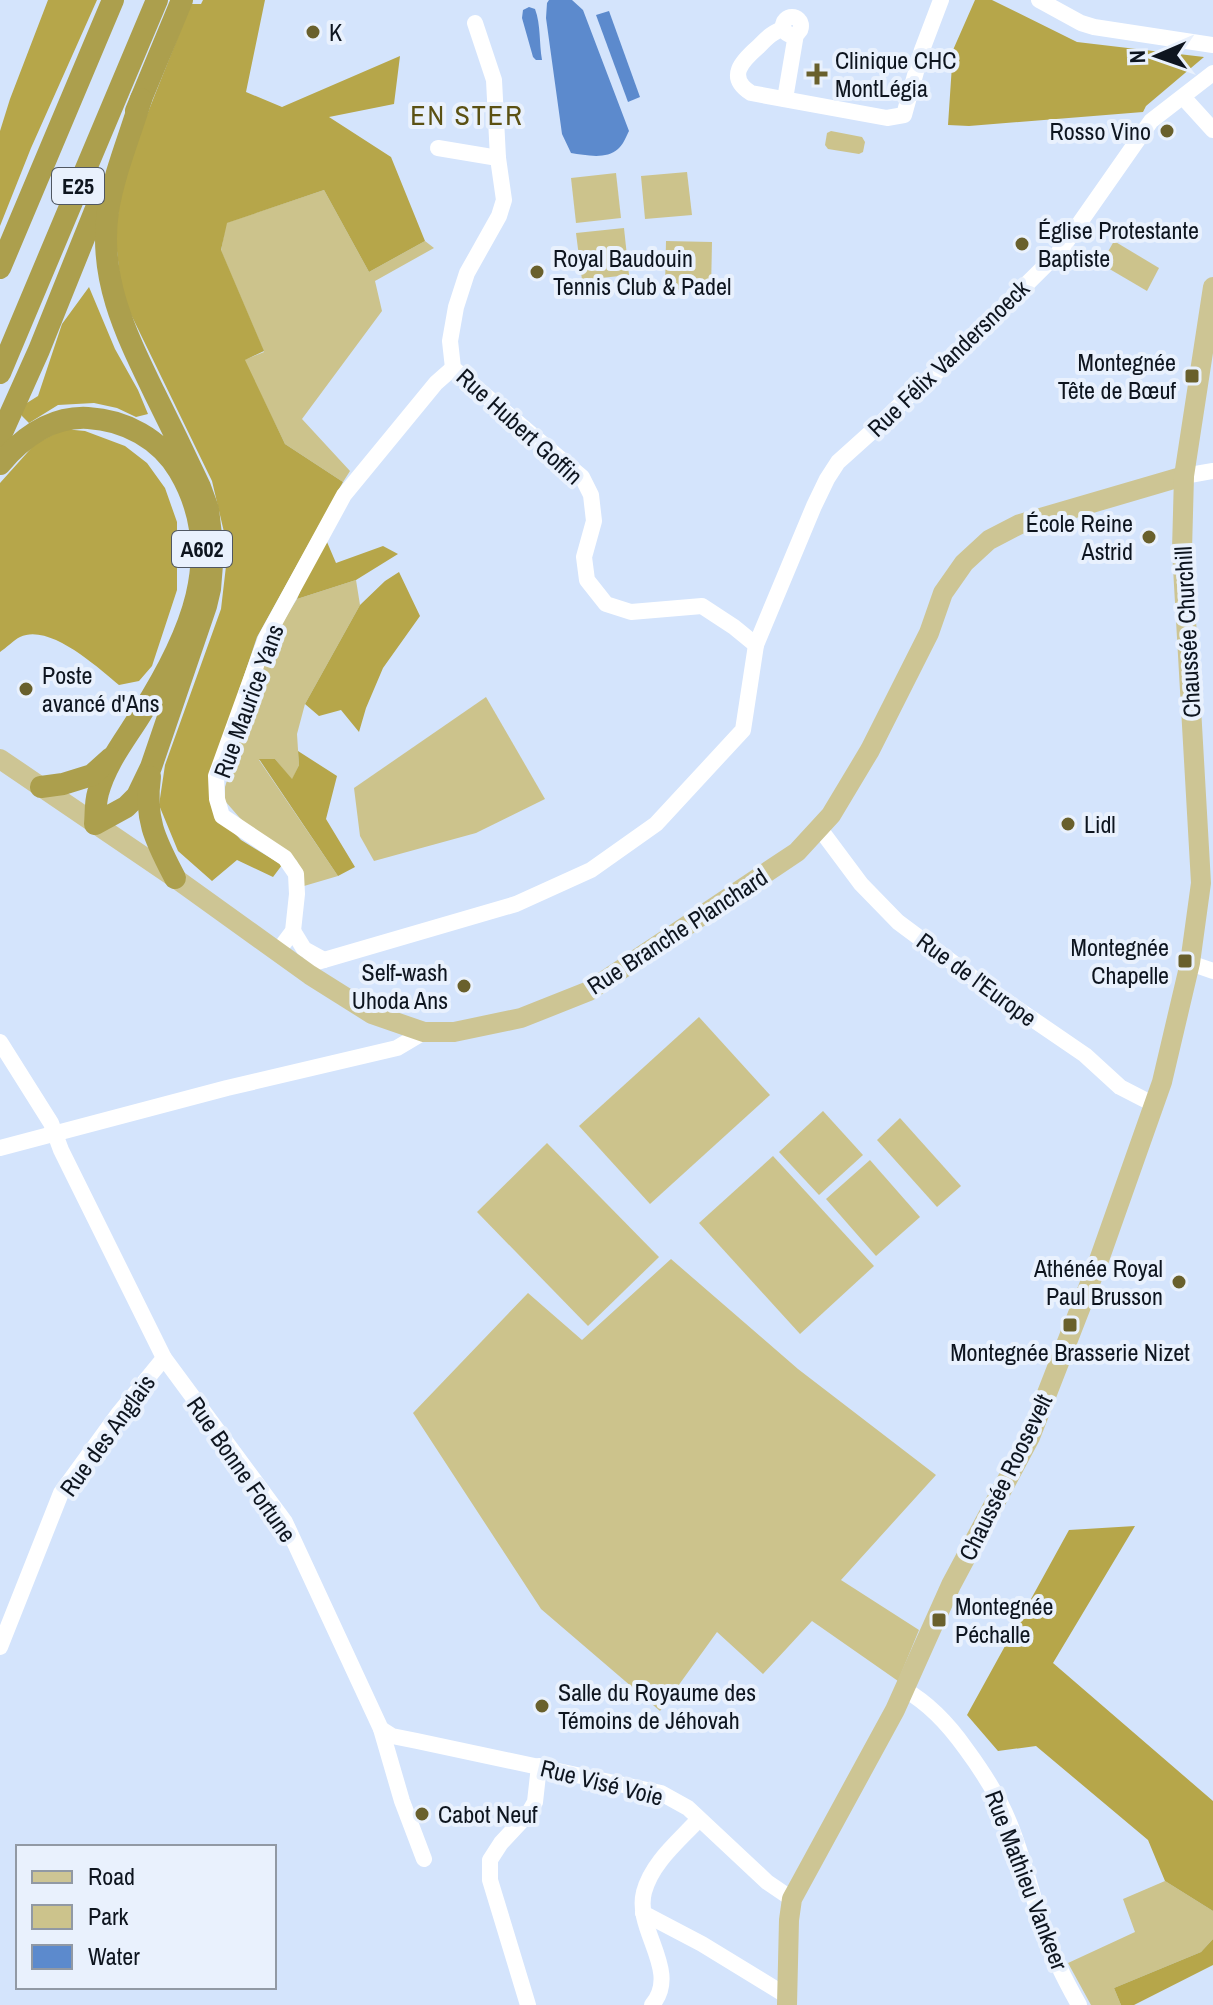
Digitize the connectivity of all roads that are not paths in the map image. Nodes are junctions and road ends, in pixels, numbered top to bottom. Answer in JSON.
{"nodes":[{"id":1,"x":113,"y":0,"type":"edge"},
{"id":2,"x":157,"y":0,"type":"edge"},
{"id":3,"x":182,"y":0,"type":"edge"},
{"id":4,"x":941,"y":0,"type":"edge"},
{"id":5,"x":1039,"y":0,"type":"edge"},
{"id":6,"x":475,"y":23,"type":"dead end"},
{"id":7,"x":1213,"y":45,"type":"edge"},
{"id":8,"x":1213,"y":73,"type":"edge"},
{"id":9,"x":1183,"y":97,"type":"junction"},
{"id":10,"x":141,"y":99,"type":"junction"},
{"id":11,"x":785,"y":99,"type":"junction"},
{"id":12,"x":1213,"y":130,"type":"edge"},
{"id":13,"x":438,"y":148,"type":"dead end"},
{"id":14,"x":498,"y":158,"type":"junction"},
{"id":15,"x":0,"y":268,"type":"edge"},
{"id":16,"x":1213,"y":287,"type":"edge"},
{"id":17,"x":1209,"y":328,"type":"edge"},
{"id":18,"x":453,"y":368,"type":"junction"},
{"id":19,"x":0,"y":373,"type":"edge"},
{"id":20,"x":0,"y":437,"type":"edge"},
{"id":21,"x":0,"y":464,"type":"edge"},
{"id":22,"x":1213,"y":471,"type":"edge"},
{"id":23,"x":1184,"y":476,"type":"junction"},
{"id":24,"x":756,"y":645,"type":"junction"},
{"id":25,"x":112,"y":757,"type":"junction"},
{"id":26,"x":0,"y":759,"type":"edge"},
{"id":27,"x":151,"y":767,"type":"junction"},
{"id":28,"x":41,"y":787,"type":"junction"},
{"id":29,"x":95,"y":824,"type":"junction"},
{"id":30,"x":820,"y":829,"type":"junction"},
{"id":31,"x":1206,"y":853,"type":"edge"},
{"id":32,"x":175,"y":878,"type":"junction"},
{"id":33,"x":1207,"y":878,"type":"edge"},
{"id":34,"x":293,"y":931,"type":"junction"},
{"id":35,"x":278,"y":951,"type":"junction"},
{"id":36,"x":324,"y":960,"type":"junction"},
{"id":37,"x":1190,"y":963,"type":"junction"},
{"id":38,"x":300,"y":967,"type":"junction"},
{"id":39,"x":1213,"y":971,"type":"edge"},
{"id":40,"x":424,"y":1032,"type":"junction"},
{"id":41,"x":0,"y":1042,"type":"edge"},
{"id":42,"x":1155,"y":1105,"type":"junction"},
{"id":43,"x":55,"y":1135,"type":"junction"},
{"id":44,"x":0,"y":1148,"type":"edge"},
{"id":45,"x":164,"y":1358,"type":"junction"},
{"id":46,"x":0,"y":1647,"type":"edge"},
{"id":47,"x":905,"y":1690,"type":"junction"},
{"id":48,"x":381,"y":1729,"type":"junction"},
{"id":49,"x":539,"y":1766,"type":"junction"},
{"id":50,"x":699,"y":1819,"type":"junction"},
{"id":51,"x":424,"y":1859,"type":"dead end"},
{"id":52,"x":792,"y":1899,"type":"junction"},
{"id":53,"x":643,"y":1913,"type":"junction"},
{"id":54,"x":787,"y":2001,"type":"edge"},
{"id":55,"x":528,"y":2005,"type":"edge"},
{"id":56,"x":652,"y":2005,"type":"edge"},
{"id":57,"x":1079,"y":2005,"type":"edge"}],
"edges":[{"from":1,"to":15,"type":"highway","number":"E25"},
{"from":2,"to":19,"type":"highway","number":"E25"},
{"from":3,"to":10,"type":"highway","number":"A602"},
{"from":4,"to":11,"type":"street"},
{"from":5,"to":7,"type":"street"},
{"from":6,"to":14,"type":"street","name":"Rue Hubert Goffin"},
{"from":8,"to":9,"type":"street","name":"Rue Félix Vandersnoeck"},
{"from":9,"to":12,"type":"street"},
{"from":9,"to":24,"type":"street","name":"Rue Félix Vandersnoeck"},
{"from":10,"to":20,"type":"highway"},
{"from":10,"to":27,"type":"highway","number":"A602"},
{"from":11,"to":11,"type":"street"},
{"from":13,"to":14,"type":"street"},
{"from":14,"to":18,"type":"street","name":"Rue Hubert Goffin"},
{"from":16,"to":17,"type":"main road","name":"Chaussée Churchill"},
{"from":17,"to":23,"type":"main road","name":"Chaussée Churchill"},
{"from":18,"to":24,"type":"street","name":"Rue Hubert Goffin"},
{"from":18,"to":34,"type":"street","name":"Rue Maurice Yans"},
{"from":21,"to":25,"type":"highway","number":"A602"},
{"from":22,"to":23,"type":"street"},
{"from":23,"to":30,"type":"main road","name":"Rue Branche Planchard"},
{"from":23,"to":31,"type":"main road","name":"Chaussée Churchill"},
{"from":24,"to":36,"type":"street"},
{"from":25,"to":28,"type":"highway","number":"A602"},
{"from":25,"to":29,"type":"highway","number":"A602"},
{"from":26,"to":28,"type":"main road"},
{"from":27,"to":29,"type":"highway","number":"A602"},
{"from":27,"to":32,"type":"highway","number":"A602"},
{"from":28,"to":29,"type":"main road"},
{"from":29,"to":32,"type":"main road"},
{"from":30,"to":40,"type":"main road","name":"Rue Branche Planchard"},
{"from":30,"to":42,"type":"street","name":"Rue de l'Europe"},
{"from":31,"to":33,"type":"main road","name":"Chaussée Churchill"},
{"from":32,"to":35,"type":"main road"},
{"from":33,"to":37,"type":"main road","name":"Chaussée Roosevelt"},
{"from":34,"to":35,"type":"street"},
{"from":34,"to":36,"type":"street"},
{"from":35,"to":38,"type":"main road"},
{"from":36,"to":38,"type":"street"},
{"from":37,"to":39,"type":"street"},
{"from":37,"to":42,"type":"main road","name":"Chaussée Roosevelt"},
{"from":38,"to":40,"type":"main road"},
{"from":40,"to":43,"type":"street","name":"Rue Branche Planchard"},
{"from":41,"to":43,"type":"street","name":"Rue Bonne Fortune"},
{"from":42,"to":47,"type":"main road","name":"Chaussée Roosevelt"},
{"from":43,"to":44,"type":"street","name":"Rue Branche Planchard"},
{"from":43,"to":45,"type":"street","name":"Rue Bonne Fortune"},
{"from":45,"to":46,"type":"street","name":"Rue des Anglais"},
{"from":45,"to":48,"type":"street","name":"Rue Bonne Fortune"},
{"from":47,"to":52,"type":"main road","name":"Chaussée Roosevelt"},
{"from":47,"to":57,"type":"street","name":"Rue Mathieu Vankeer"},
{"from":48,"to":49,"type":"street","name":"Rue Visé Voie"},
{"from":48,"to":51,"type":"street","name":"Rue Bonne Fortune"},
{"from":49,"to":50,"type":"street","name":"Rue Visé Voie"},
{"from":49,"to":55,"type":"street"},
{"from":50,"to":52,"type":"street","name":"Rue Visé Voie"},
{"from":50,"to":53,"type":"street"},
{"from":52,"to":54,"type":"main road","name":"Chaussée Roosevelt"},
{"from":53,"to":54,"type":"street"},
{"from":53,"to":56,"type":"street"}]}
